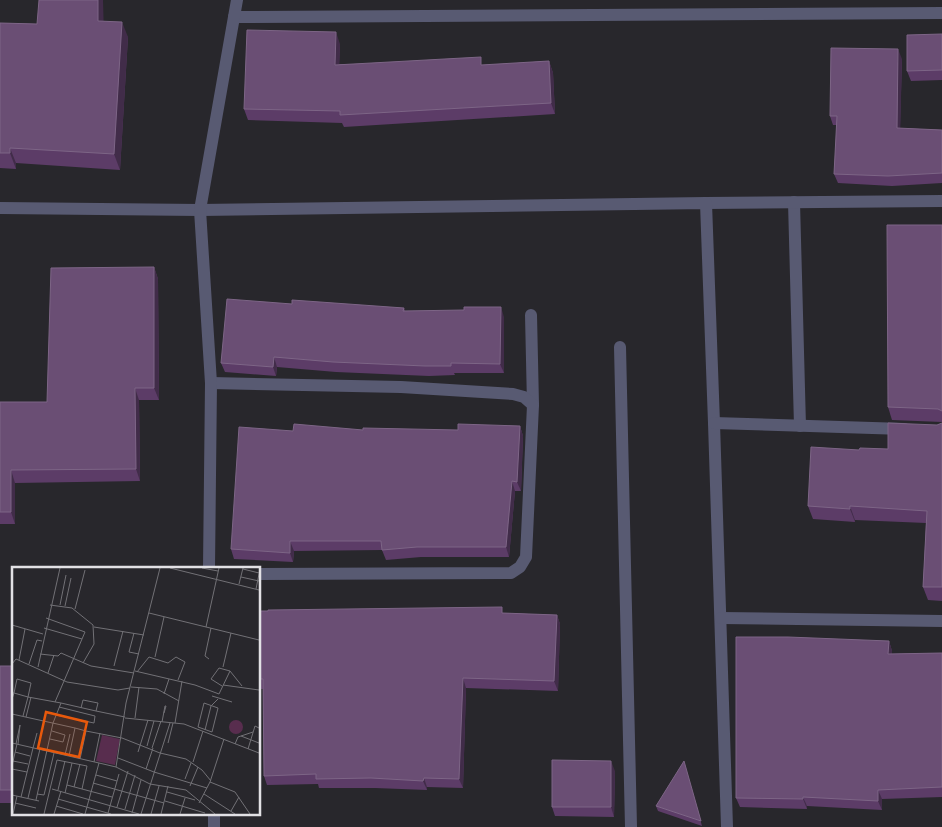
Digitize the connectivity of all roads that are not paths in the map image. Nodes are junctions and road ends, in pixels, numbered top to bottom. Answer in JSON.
{"nodes":[{"id":1,"x":237,"y":0,"type":"edge"},
{"id":2,"x":942,"y":14,"type":"edge"},
{"id":3,"x":234,"y":17,"type":"junction"},
{"id":4,"x":942,"y":201,"type":"edge"},
{"id":5,"x":794,"y":202,"type":"junction"},
{"id":6,"x":706,"y":203,"type":"junction"},
{"id":7,"x":0,"y":208,"type":"edge"},
{"id":8,"x":200,"y":210,"type":"junction"},
{"id":9,"x":531,"y":315,"type":"dead end"},
{"id":10,"x":620,"y":347,"type":"dead end"},
{"id":11,"x":211,"y":383,"type":"junction"},
{"id":12,"x":533,"y":405,"type":"junction"},
{"id":13,"x":714,"y":423,"type":"junction"},
{"id":14,"x":800,"y":426,"type":"junction"},
{"id":15,"x":914,"y":429,"type":"edge"},
{"id":16,"x":209,"y":567,"type":"edge"},
{"id":17,"x":260,"y":574,"type":"edge"},
{"id":18,"x":721,"y":618,"type":"junction"},
{"id":19,"x":942,"y":622,"type":"edge"},
{"id":20,"x":214,"y":814,"type":"edge"},
{"id":21,"x":214,"y":827,"type":"edge"},
{"id":22,"x":630,"y":827,"type":"edge"},
{"id":23,"x":727,"y":827,"type":"edge"}],
"edges":[{"from":1,"to":3,"type":"street"},
{"from":2,"to":3,"type":"street"},
{"from":3,"to":8,"type":"street"},
{"from":4,"to":5,"type":"street"},
{"from":5,"to":6,"type":"street"},
{"from":5,"to":14,"type":"street"},
{"from":6,"to":8,"type":"street"},
{"from":6,"to":13,"type":"street"},
{"from":7,"to":8,"type":"street"},
{"from":8,"to":11,"type":"street"},
{"from":9,"to":12,"type":"street"},
{"from":10,"to":22,"type":"street"},
{"from":11,"to":12,"type":"street"},
{"from":11,"to":16,"type":"street"},
{"from":12,"to":17,"type":"street"},
{"from":13,"to":14,"type":"street"},
{"from":13,"to":18,"type":"street"},
{"from":14,"to":15,"type":"street"},
{"from":18,"to":19,"type":"street"},
{"from":18,"to":23,"type":"street"},
{"from":20,"to":21,"type":"street"}]}
